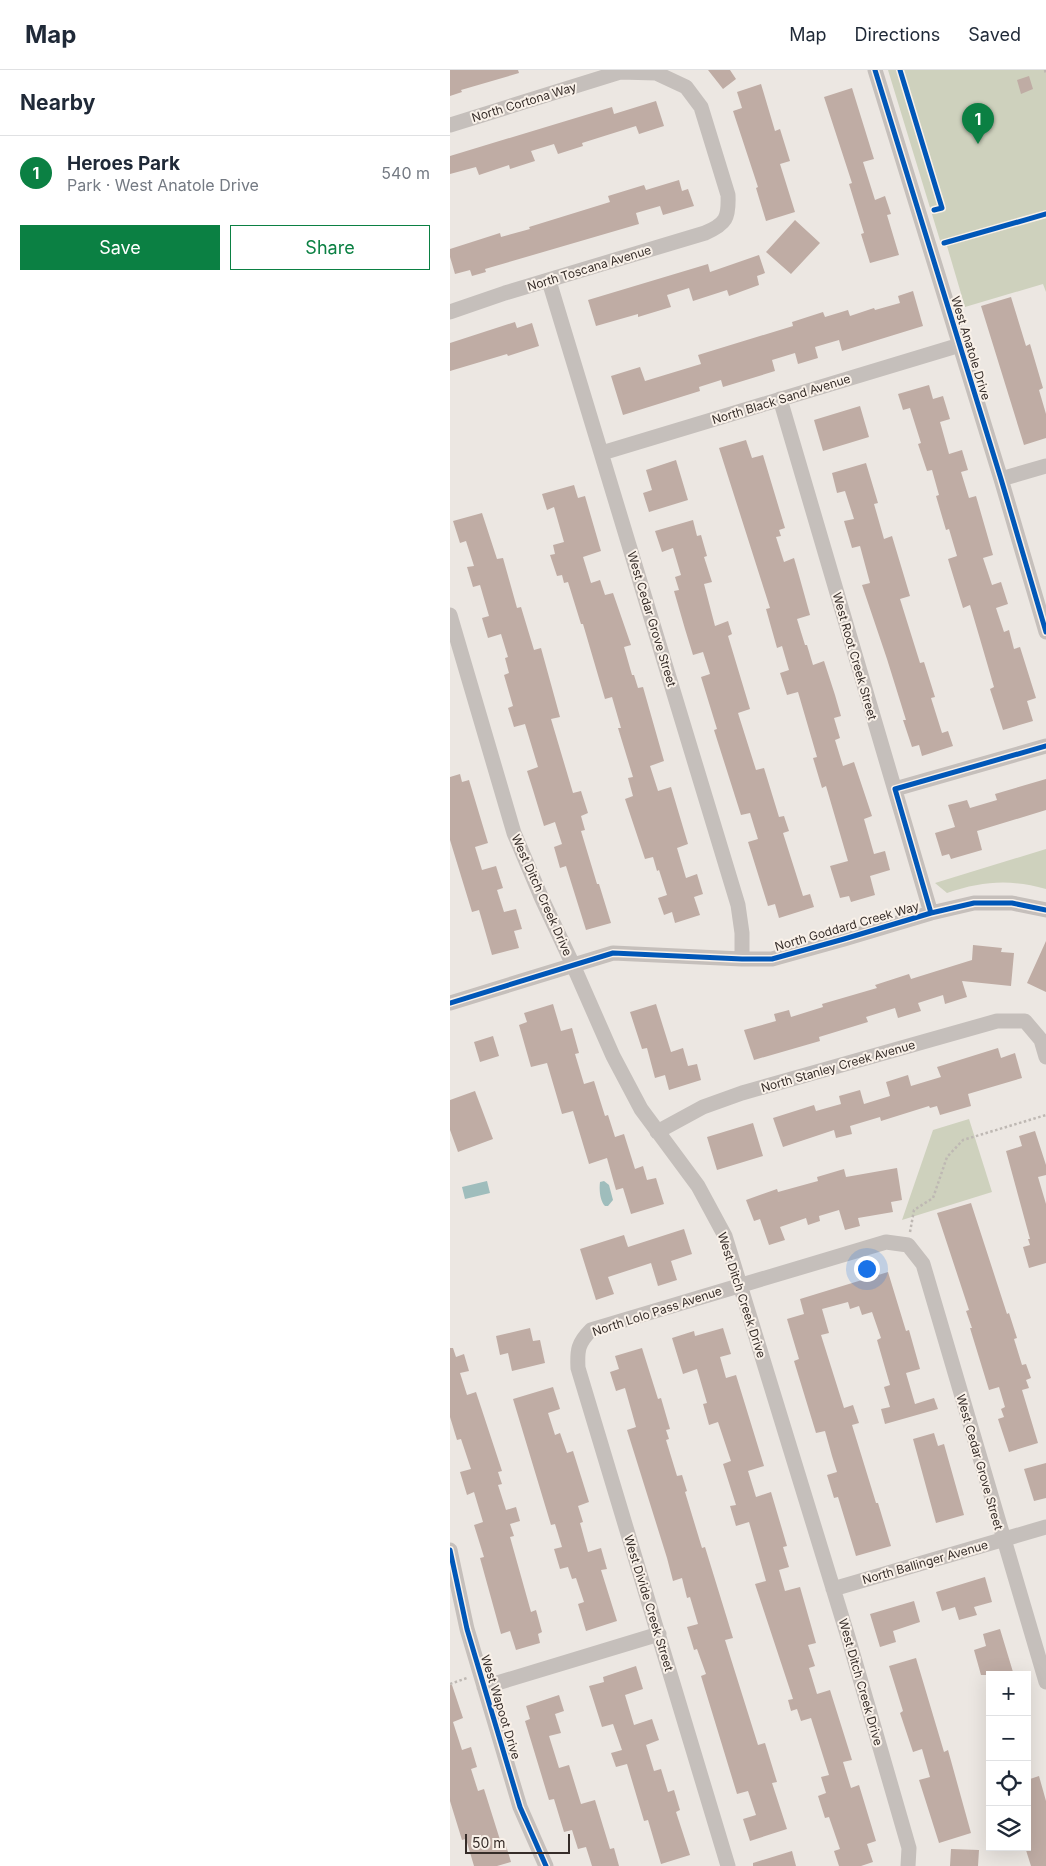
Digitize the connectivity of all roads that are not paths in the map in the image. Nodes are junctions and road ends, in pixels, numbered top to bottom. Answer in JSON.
{"nodes":[{"id":1,"x":875,"y":70,"type":"edge"},
{"id":2,"x":450,"y":125,"type":"edge"},
{"id":3,"x":726,"y":220,"type":"joint"},
{"id":4,"x":549,"y":281,"type":"junction"},
{"id":5,"x":450,"y":312,"type":"edge"},
{"id":6,"x":960,"y":345,"type":"junction"},
{"id":7,"x":780,"y":399,"type":"junction"},
{"id":8,"x":602,"y":453,"type":"junction"},
{"id":9,"x":1046,"y":466,"type":"edge"},
{"id":10,"x":1001,"y":479,"type":"junction"},
{"id":11,"x":450,"y":615,"type":"edge"},
{"id":12,"x":1046,"y":632,"type":"edge"},
{"id":13,"x":1046,"y":746,"type":"edge"},
{"id":14,"x":895,"y":789,"type":"junction"},
{"id":15,"x":1046,"y":910,"type":"edge"},
{"id":16,"x":931,"y":913,"type":"junction"},
{"id":17,"x":742,"y":959,"type":"junction"},
{"id":18,"x":574,"y":965,"type":"junction"},
{"id":19,"x":450,"y":1003,"type":"edge"},
{"id":20,"x":1046,"y":1057,"type":"edge"},
{"id":21,"x":657,"y":1132,"type":"junction"},
{"id":22,"x":908,"y":1245,"type":"joint"},
{"id":23,"x":741,"y":1285,"type":"junction"},
{"id":24,"x":582,"y":1339,"type":"joint"},
{"id":25,"x":1046,"y":1527,"type":"edge"},
{"id":26,"x":1003,"y":1539,"type":"junction"},
{"id":27,"x":450,"y":1550,"type":"edge"},
{"id":28,"x":833,"y":1589,"type":"junction"},
{"id":29,"x":659,"y":1634,"type":"junction"},
{"id":30,"x":1046,"y":1682,"type":"edge"},
{"id":31,"x":484,"y":1687,"type":"junction"},
{"id":32,"x":546,"y":1866,"type":"edge"},
{"id":33,"x":728,"y":1866,"type":"edge"},
{"id":34,"x":908,"y":1866,"type":"edge"}],
"edges":[{"from":1,"to":6,"type":"street","name":"West Anatole Drive"},
{"from":2,"to":3,"type":"street","name":"North Cortona Way"},
{"from":3,"to":4,"type":"street","name":"North Toscana Avenue"},
{"from":4,"to":5,"type":"street","name":"North Toscana Avenue"},
{"from":4,"to":8,"type":"street","name":"West Cedar Grove Street"},
{"from":6,"to":7,"type":"street","name":"North Black Sand Avenue"},
{"from":6,"to":10,"type":"street","name":"West Anatole Drive"},
{"from":7,"to":8,"type":"street","name":"North Black Sand Avenue"},
{"from":7,"to":14,"type":"street","name":"West Root Creek Street"},
{"from":8,"to":17,"type":"street","name":"West Cedar Grove Street"},
{"from":9,"to":10,"type":"street"},
{"from":10,"to":12,"type":"street","name":"West Anatole Drive"},
{"from":11,"to":18,"type":"street","name":"West Ditch Creek Drive"},
{"from":13,"to":14,"type":"street"},
{"from":14,"to":16,"type":"street","name":"West Root Creek Street"},
{"from":15,"to":16,"type":"street","name":"North Goddard Creek Way"},
{"from":16,"to":17,"type":"street","name":"North Goddard Creek Way"},
{"from":17,"to":18,"type":"street","name":"North Goddard Creek Way"},
{"from":18,"to":19,"type":"street","name":"North Goddard Creek Way"},
{"from":18,"to":21,"type":"street","name":"West Ditch Creek Drive"},
{"from":20,"to":21,"type":"street","name":"North Stanley Creek Avenue"},
{"from":21,"to":23,"type":"street","name":"West Ditch Creek Drive"},
{"from":22,"to":23,"type":"street","name":"North Lolo Pass Avenue"},
{"from":22,"to":26,"type":"street","name":"West Cedar Grove Street"},
{"from":23,"to":24,"type":"street","name":"North Lolo Pass Avenue"},
{"from":23,"to":28,"type":"street","name":"West Ditch Creek Drive"},
{"from":24,"to":29,"type":"street","name":"West Divide Creek Street"},
{"from":25,"to":26,"type":"street","name":"North Ballinger Avenue"},
{"from":26,"to":28,"type":"street","name":"North Ballinger Avenue"},
{"from":26,"to":30,"type":"street","name":"West Cedar Grove Street"},
{"from":27,"to":31,"type":"street","name":"West Wapoot Drive"},
{"from":28,"to":34,"type":"street","name":"West Ditch Creek Drive"},
{"from":29,"to":31,"type":"street"},
{"from":29,"to":33,"type":"street","name":"West Divide Creek Street"},
{"from":31,"to":32,"type":"street","name":"West Wapoot Drive"}]}
